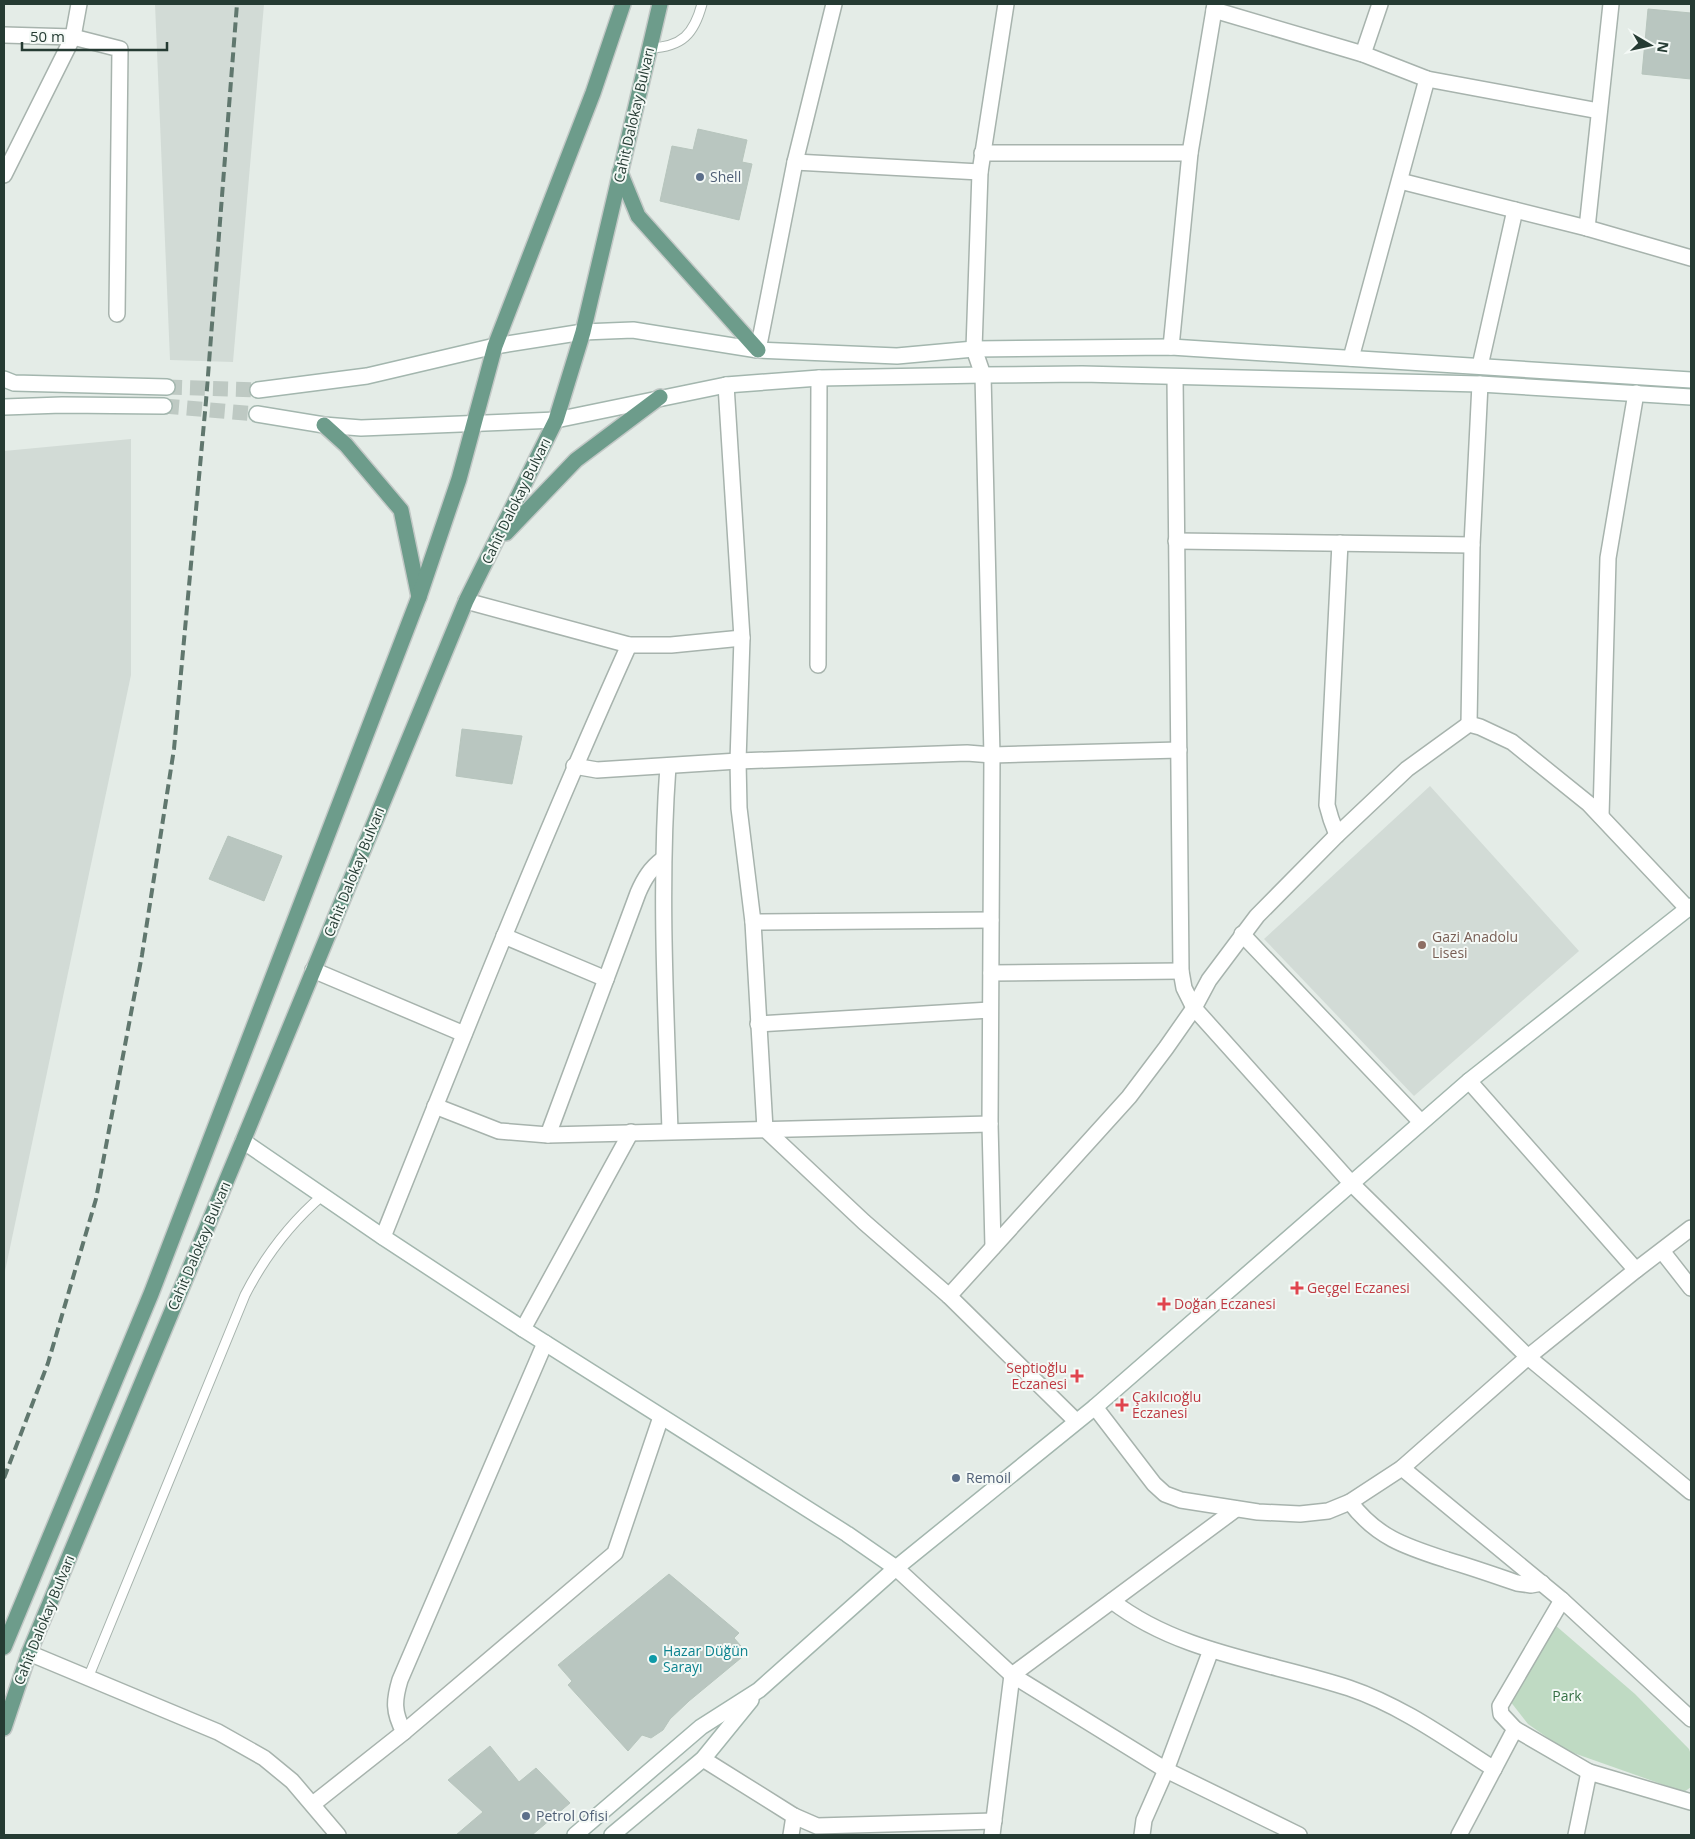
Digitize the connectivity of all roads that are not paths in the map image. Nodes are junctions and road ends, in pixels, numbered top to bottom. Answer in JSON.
{"nodes":[{"id":1,"x":79,"y":4,"type":"edge"},
{"id":2,"x":623,"y":4,"type":"edge"},
{"id":3,"x":660,"y":4,"type":"edge"},
{"id":4,"x":702,"y":4,"type":"edge"},
{"id":5,"x":834,"y":4,"type":"edge"},
{"id":6,"x":1006,"y":4,"type":"edge"},
{"id":7,"x":1380,"y":4,"type":"edge"},
{"id":8,"x":1611,"y":4,"type":"edge"},
{"id":9,"x":1215,"y":7,"type":"edge"},
{"id":10,"x":4,"y":34,"type":"edge"},
{"id":11,"x":73,"y":37,"type":"junction"},
{"id":12,"x":650,"y":48,"type":"junction"},
{"id":13,"x":1363,"y":54,"type":"junction"},
{"id":14,"x":1427,"y":78,"type":"junction"},
{"id":15,"x":1599,"y":111,"type":"junction"},
{"id":16,"x":982,"y":153,"type":"junction"},
{"id":17,"x":1190,"y":153,"type":"junction"},
{"id":18,"x":795,"y":162,"type":"junction"},
{"id":19,"x":620,"y":172,"type":"junction"},
{"id":20,"x":980,"y":172,"type":"junction"},
{"id":21,"x":4,"y":175,"type":"edge"},
{"id":22,"x":1400,"y":181,"type":"junction"},
{"id":23,"x":1515,"y":210,"type":"junction"},
{"id":24,"x":1587,"y":228,"type":"junction"},
{"id":25,"x":1691,"y":258,"type":"edge"},
{"id":26,"x":116,"y":314,"type":"dead end"},
{"id":27,"x":583,"y":332,"type":"junction"},
{"id":28,"x":495,"y":346,"type":"junction"},
{"id":29,"x":1171,"y":347,"type":"junction"},
{"id":30,"x":974,"y":349,"type":"junction"},
{"id":31,"x":758,"y":350,"type":"junction"},
{"id":32,"x":1351,"y":358,"type":"junction"},
{"id":33,"x":1480,"y":366,"type":"junction"},
{"id":34,"x":983,"y":375,"type":"junction"},
{"id":35,"x":1175,"y":377,"type":"junction"},
{"id":36,"x":818,"y":378,"type":"junction"},
{"id":37,"x":4,"y":379,"type":"edge"},
{"id":38,"x":1691,"y":380,"type":"edge"},
{"id":39,"x":1480,"y":384,"type":"junction"},
{"id":40,"x":726,"y":385,"type":"junction"},
{"id":41,"x":167,"y":387,"type":"tunnel mouth"},
{"id":42,"x":258,"y":390,"type":"tunnel mouth"},
{"id":43,"x":1636,"y":393,"type":"junction"},
{"id":44,"x":660,"y":397,"type":"junction"},
{"id":45,"x":1691,"y":397,"type":"edge"},
{"id":46,"x":164,"y":406,"type":"tunnel mouth"},
{"id":47,"x":4,"y":407,"type":"edge"},
{"id":48,"x":256,"y":414,"type":"tunnel mouth"},
{"id":49,"x":556,"y":420,"type":"junction"},
{"id":50,"x":474,"y":422,"type":"junction"},
{"id":51,"x":324,"y":425,"type":"junction"},
{"id":52,"x":1176,"y":541,"type":"junction"},
{"id":53,"x":496,"y":543,"type":"junction"},
{"id":54,"x":1340,"y":543,"type":"junction"},
{"id":55,"x":1472,"y":545,"type":"junction"},
{"id":56,"x":419,"y":597,"type":"junction"},
{"id":57,"x":466,"y":601,"type":"junction"},
{"id":58,"x":742,"y":638,"type":"junction"},
{"id":59,"x":629,"y":645,"type":"junction"},
{"id":60,"x":818,"y":665,"type":"dead end"},
{"id":61,"x":1469,"y":724,"type":"junction"},
{"id":62,"x":1179,"y":750,"type":"junction"},
{"id":63,"x":992,"y":755,"type":"junction"},
{"id":64,"x":738,"y":761,"type":"junction"},
{"id":65,"x":574,"y":766,"type":"junction"},
{"id":66,"x":668,"y":766,"type":"junction"},
{"id":67,"x":1601,"y":816,"type":"junction"},
{"id":68,"x":1337,"y":835,"type":"junction"},
{"id":69,"x":663,"y":859,"type":"junction"},
{"id":70,"x":1689,"y":908,"type":"edge"},
{"id":71,"x":991,"y":920,"type":"junction"},
{"id":72,"x":753,"y":922,"type":"junction"},
{"id":73,"x":1242,"y":934,"type":"junction"},
{"id":74,"x":504,"y":936,"type":"junction"},
{"id":75,"x":313,"y":970,"type":"junction"},
{"id":76,"x":1181,"y":971,"type":"junction"},
{"id":77,"x":991,"y":973,"type":"junction"},
{"id":78,"x":606,"y":980,"type":"junction"},
{"id":79,"x":1194,"y":1008,"type":"junction"},
{"id":80,"x":990,"y":1010,"type":"junction"},
{"id":81,"x":758,"y":1024,"type":"junction"},
{"id":82,"x":464,"y":1034,"type":"junction"},
{"id":83,"x":1470,"y":1081,"type":"junction"},
{"id":84,"x":436,"y":1106,"type":"junction"},
{"id":85,"x":1421,"y":1122,"type":"junction"},
{"id":86,"x":990,"y":1124,"type":"junction"},
{"id":87,"x":765,"y":1129,"type":"junction"},
{"id":88,"x":670,"y":1131,"type":"junction"},
{"id":89,"x":631,"y":1132,"type":"junction"},
{"id":90,"x":548,"y":1135,"type":"junction"},
{"id":91,"x":243,"y":1141,"type":"junction"},
{"id":92,"x":1352,"y":1184,"type":"junction"},
{"id":93,"x":322,"y":1196,"type":"junction"},
{"id":94,"x":1691,"y":1228,"type":"edge"},
{"id":95,"x":383,"y":1238,"type":"junction"},
{"id":96,"x":993,"y":1247,"type":"junction"},
{"id":97,"x":1662,"y":1251,"type":"junction"},
{"id":98,"x":1636,"y":1270,"type":"junction"},
{"id":99,"x":1691,"y":1288,"type":"edge"},
{"id":100,"x":949,"y":1296,"type":"junction"},
{"id":101,"x":523,"y":1329,"type":"junction"},
{"id":102,"x":545,"y":1343,"type":"junction"},
{"id":103,"x":1528,"y":1357,"type":"junction"},
{"id":104,"x":1094,"y":1407,"type":"junction"},
{"id":105,"x":662,"y":1418,"type":"junction"},
{"id":106,"x":1076,"y":1421,"type":"junction"},
{"id":107,"x":1402,"y":1468,"type":"junction"},
{"id":108,"x":1691,"y":1492,"type":"edge"},
{"id":109,"x":1350,"y":1502,"type":"junction"},
{"id":110,"x":1236,"y":1510,"type":"junction"},
{"id":111,"x":896,"y":1568,"type":"junction"},
{"id":112,"x":1542,"y":1583,"type":"junction"},
{"id":113,"x":1562,"y":1600,"type":"junction"},
{"id":114,"x":1112,"y":1601,"type":"junction"},
{"id":115,"x":4,"y":1648,"type":"edge"},
{"id":116,"x":1211,"y":1650,"type":"junction"},
{"id":117,"x":28,"y":1653,"type":"junction"},
{"id":118,"x":1012,"y":1675,"type":"junction"},
{"id":119,"x":88,"y":1678,"type":"junction"},
{"id":120,"x":759,"y":1690,"type":"junction"},
{"id":121,"x":1691,"y":1719,"type":"edge"},
{"id":122,"x":4,"y":1728,"type":"edge"},
{"id":123,"x":1515,"y":1729,"type":"junction"},
{"id":124,"x":404,"y":1732,"type":"junction"},
{"id":125,"x":703,"y":1759,"type":"junction"},
{"id":126,"x":1494,"y":1769,"type":"junction"},
{"id":127,"x":1166,"y":1770,"type":"junction"},
{"id":128,"x":1590,"y":1772,"type":"junction"},
{"id":129,"x":1691,"y":1802,"type":"edge"},
{"id":130,"x":313,"y":1804,"type":"junction"},
{"id":131,"x":794,"y":1816,"type":"junction"},
{"id":132,"x":993,"y":1828,"type":"edge"},
{"id":133,"x":615,"y":1834,"type":"edge"},
{"id":134,"x":338,"y":1835,"type":"edge"},
{"id":135,"x":575,"y":1835,"type":"edge"},
{"id":136,"x":791,"y":1835,"type":"edge"},
{"id":137,"x":1142,"y":1835,"type":"edge"},
{"id":138,"x":1296,"y":1835,"type":"edge"},
{"id":139,"x":1459,"y":1835,"type":"edge"},
{"id":140,"x":1576,"y":1835,"type":"edge"}],
"edges":[{"from":1,"to":11,"type":"street"},
{"from":2,"to":28,"type":"main road","name":"Cahit Dalokay Bulvarı"},
{"from":3,"to":12,"type":"main road","name":"Cahit Dalokay Bulvarı"},
{"from":4,"to":12,"type":"lane"},
{"from":5,"to":18,"type":"street"},
{"from":6,"to":16,"type":"street"},
{"from":7,"to":13,"type":"street"},
{"from":8,"to":15,"type":"street"},
{"from":9,"to":13,"type":"street"},
{"from":9,"to":17,"type":"street"},
{"from":10,"to":11,"type":"street"},
{"from":11,"to":21,"type":"street"},
{"from":11,"to":26,"type":"street"},
{"from":12,"to":19,"type":"main road","name":"Cahit Dalokay Bulvarı"},
{"from":13,"to":14,"type":"street"},
{"from":14,"to":15,"type":"street"},
{"from":14,"to":22,"type":"street"},
{"from":15,"to":24,"type":"street"},
{"from":16,"to":17,"type":"street"},
{"from":16,"to":20,"type":"street"},
{"from":17,"to":29,"type":"street"},
{"from":18,"to":20,"type":"street"},
{"from":18,"to":31,"type":"street"},
{"from":19,"to":27,"type":"main road","name":"Cahit Dalokay Bulvarı"},
{"from":19,"to":31,"type":"main road"},
{"from":20,"to":30,"type":"street"},
{"from":22,"to":23,"type":"street"},
{"from":22,"to":32,"type":"street"},
{"from":23,"to":24,"type":"street"},
{"from":23,"to":33,"type":"street"},
{"from":24,"to":25,"type":"street"},
{"from":27,"to":28,"type":"street"},
{"from":27,"to":31,"type":"street"},
{"from":27,"to":49,"type":"main road","name":"Cahit Dalokay Bulvarı"},
{"from":28,"to":42,"type":"street"},
{"from":28,"to":50,"type":"main road","name":"Cahit Dalokay Bulvarı"},
{"from":29,"to":30,"type":"street"},
{"from":29,"to":32,"type":"street"},
{"from":30,"to":31,"type":"street"},
{"from":30,"to":34,"type":"street"},
{"from":32,"to":33,"type":"street"},
{"from":33,"to":38,"type":"street"},
{"from":34,"to":35,"type":"street"},
{"from":34,"to":36,"type":"street"},
{"from":34,"to":63,"type":"street"},
{"from":35,"to":39,"type":"street"},
{"from":35,"to":52,"type":"street"},
{"from":36,"to":40,"type":"street"},
{"from":36,"to":60,"type":"street"},
{"from":37,"to":41,"type":"street"},
{"from":39,"to":43,"type":"street"},
{"from":39,"to":55,"type":"street"},
{"from":40,"to":44,"type":"street"},
{"from":40,"to":58,"type":"street"},
{"from":43,"to":45,"type":"street"},
{"from":43,"to":67,"type":"street"},
{"from":44,"to":49,"type":"street"},
{"from":44,"to":53,"type":"main road"},
{"from":46,"to":47,"type":"street"},
{"from":48,"to":51,"type":"street"},
{"from":49,"to":50,"type":"street"},
{"from":49,"to":53,"type":"main road","name":"Cahit Dalokay Bulvarı"},
{"from":50,"to":51,"type":"street"},
{"from":50,"to":56,"type":"main road","name":"Cahit Dalokay Bulvarı"},
{"from":51,"to":56,"type":"main road"},
{"from":52,"to":54,"type":"street"},
{"from":52,"to":62,"type":"street"},
{"from":53,"to":57,"type":"main road","name":"Cahit Dalokay Bulvarı"},
{"from":54,"to":55,"type":"street"},
{"from":54,"to":68,"type":"street"},
{"from":55,"to":61,"type":"street"},
{"from":56,"to":115,"type":"main road","name":"Cahit Dalokay Bulvarı"},
{"from":57,"to":59,"type":"street"},
{"from":57,"to":75,"type":"main road","name":"Cahit Dalokay Bulvarı"},
{"from":58,"to":59,"type":"street"},
{"from":58,"to":64,"type":"street"},
{"from":59,"to":65,"type":"street"},
{"from":61,"to":67,"type":"street"},
{"from":61,"to":68,"type":"street"},
{"from":62,"to":63,"type":"street"},
{"from":62,"to":76,"type":"street"},
{"from":63,"to":64,"type":"street"},
{"from":63,"to":71,"type":"street"},
{"from":64,"to":66,"type":"street"},
{"from":64,"to":72,"type":"street"},
{"from":65,"to":66,"type":"street"},
{"from":65,"to":74,"type":"street"},
{"from":66,"to":69,"type":"street"},
{"from":67,"to":70,"type":"street"},
{"from":68,"to":73,"type":"street"},
{"from":69,"to":78,"type":"street"},
{"from":69,"to":88,"type":"street"},
{"from":70,"to":83,"type":"street"},
{"from":71,"to":72,"type":"street"},
{"from":71,"to":77,"type":"street"},
{"from":72,"to":81,"type":"street"},
{"from":73,"to":79,"type":"street"},
{"from":73,"to":85,"type":"street"},
{"from":74,"to":78,"type":"street"},
{"from":74,"to":82,"type":"street"},
{"from":75,"to":82,"type":"street"},
{"from":75,"to":91,"type":"main road","name":"Cahit Dalokay Bulvarı"},
{"from":76,"to":77,"type":"street"},
{"from":76,"to":79,"type":"street"},
{"from":77,"to":80,"type":"street"},
{"from":78,"to":90,"type":"street"},
{"from":79,"to":92,"type":"street"},
{"from":79,"to":96,"type":"street"},
{"from":80,"to":81,"type":"street"},
{"from":80,"to":86,"type":"street"},
{"from":81,"to":87,"type":"street"},
{"from":82,"to":84,"type":"street"},
{"from":83,"to":85,"type":"street"},
{"from":83,"to":98,"type":"street"},
{"from":84,"to":90,"type":"street"},
{"from":84,"to":95,"type":"street"},
{"from":85,"to":92,"type":"street"},
{"from":86,"to":87,"type":"street"},
{"from":86,"to":96,"type":"street"},
{"from":87,"to":88,"type":"street"},
{"from":87,"to":100,"type":"street"},
{"from":88,"to":89,"type":"street"},
{"from":89,"to":90,"type":"street"},
{"from":89,"to":101,"type":"street"},
{"from":91,"to":93,"type":"street"},
{"from":91,"to":117,"type":"main road","name":"Cahit Dalokay Bulvarı"},
{"from":92,"to":103,"type":"street"},
{"from":92,"to":104,"type":"street"},
{"from":93,"to":95,"type":"street"},
{"from":93,"to":119,"type":"lane"},
{"from":94,"to":97,"type":"street"},
{"from":95,"to":101,"type":"street"},
{"from":96,"to":100,"type":"street"},
{"from":97,"to":98,"type":"street"},
{"from":97,"to":99,"type":"street"},
{"from":98,"to":103,"type":"street"},
{"from":100,"to":106,"type":"street"},
{"from":101,"to":102,"type":"street"},
{"from":102,"to":105,"type":"street"},
{"from":102,"to":124,"type":"street"},
{"from":103,"to":107,"type":"street"},
{"from":103,"to":108,"type":"street"},
{"from":104,"to":106,"type":"street"},
{"from":104,"to":110,"type":"street"},
{"from":105,"to":111,"type":"street"},
{"from":105,"to":124,"type":"street"},
{"from":106,"to":111,"type":"street"},
{"from":107,"to":109,"type":"street"},
{"from":107,"to":112,"type":"street"},
{"from":109,"to":110,"type":"street"},
{"from":109,"to":112,"type":"street"},
{"from":110,"to":114,"type":"street"},
{"from":111,"to":118,"type":"street"},
{"from":111,"to":120,"type":"street"},
{"from":112,"to":113,"type":"street"},
{"from":113,"to":121,"type":"street"},
{"from":113,"to":123,"type":"street"},
{"from":114,"to":116,"type":"street"},
{"from":114,"to":118,"type":"street"},
{"from":116,"to":126,"type":"street"},
{"from":116,"to":127,"type":"street"},
{"from":117,"to":119,"type":"street"},
{"from":117,"to":122,"type":"main road","name":"Cahit Dalokay Bulvarı"},
{"from":118,"to":127,"type":"street"},
{"from":118,"to":132,"type":"street"},
{"from":119,"to":130,"type":"street"},
{"from":120,"to":125,"type":"street"},
{"from":120,"to":135,"type":"street"},
{"from":123,"to":126,"type":"street"},
{"from":123,"to":128,"type":"street"},
{"from":124,"to":130,"type":"street"},
{"from":125,"to":131,"type":"street"},
{"from":125,"to":133,"type":"street"},
{"from":126,"to":139,"type":"street"},
{"from":127,"to":137,"type":"street"},
{"from":127,"to":138,"type":"street"},
{"from":128,"to":129,"type":"street"},
{"from":128,"to":140,"type":"street"},
{"from":130,"to":134,"type":"street"},
{"from":131,"to":132,"type":"street"},
{"from":131,"to":136,"type":"street"}]}
